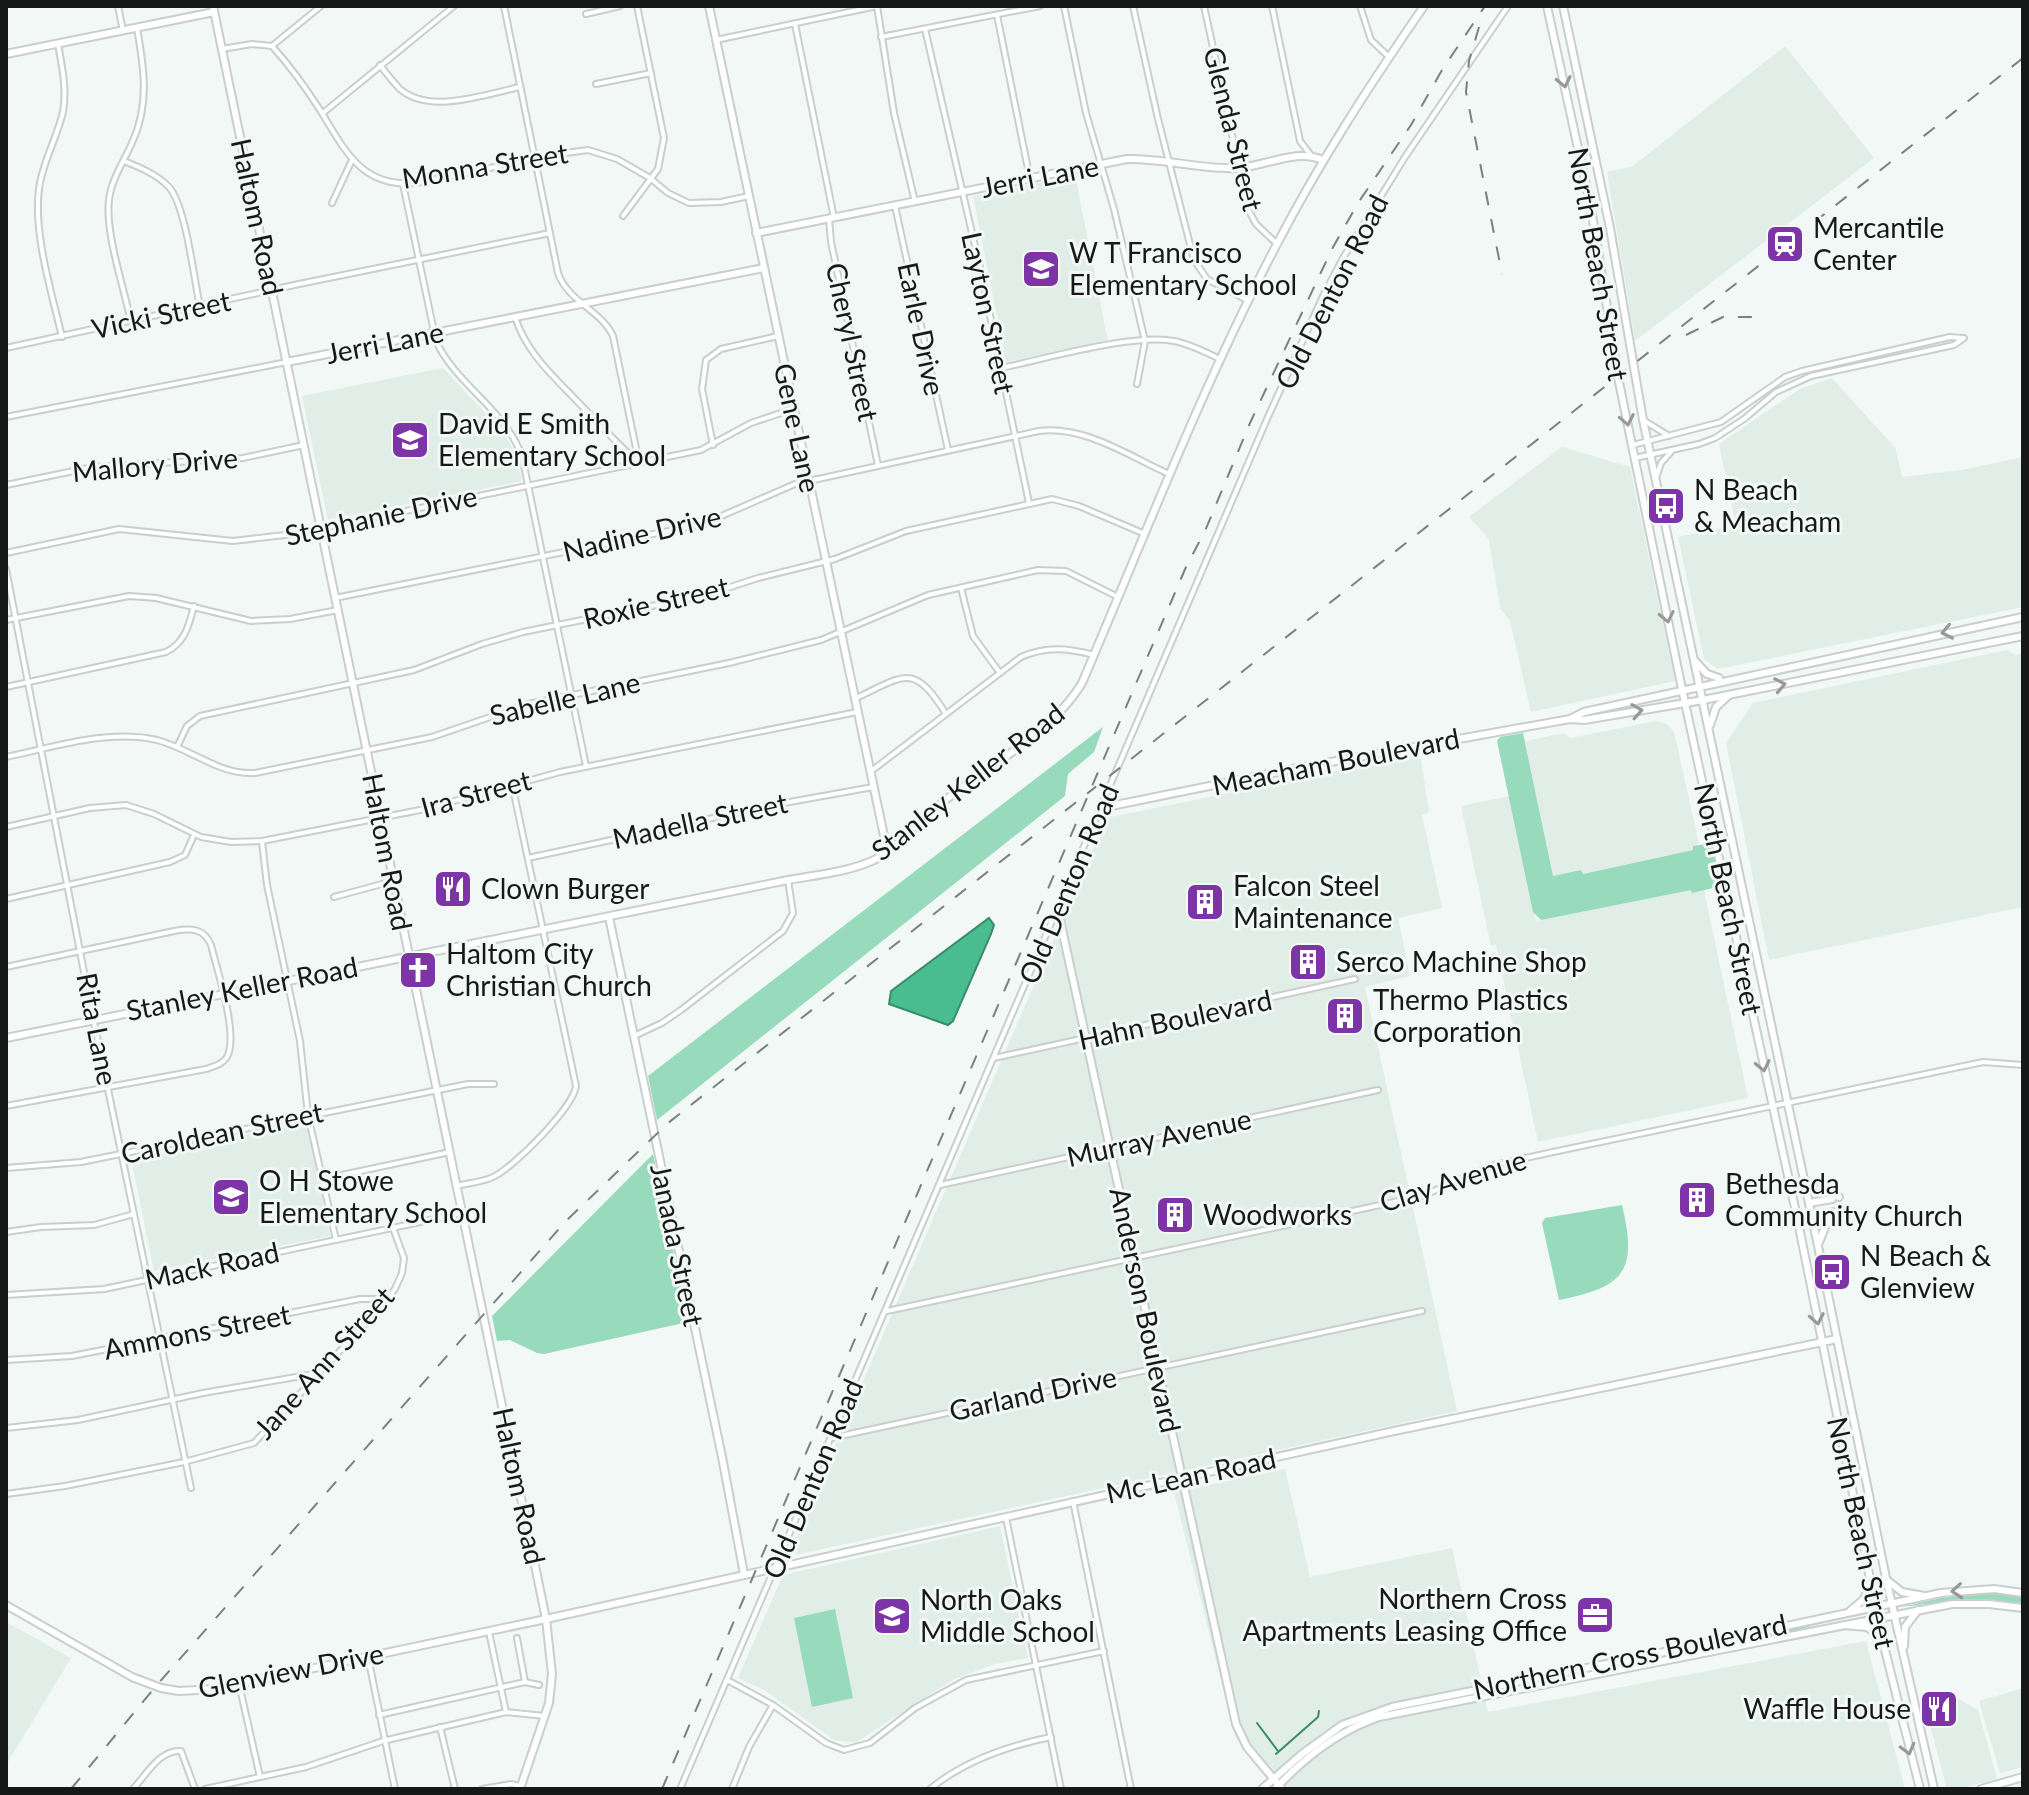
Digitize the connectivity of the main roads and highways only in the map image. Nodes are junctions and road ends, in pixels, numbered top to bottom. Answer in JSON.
{"nodes":[{"id":1,"x":709,"y":6,"type":"edge"},
{"id":2,"x":1424,"y":6,"type":"edge"},
{"id":3,"x":1547,"y":6,"type":"edge"},
{"id":4,"x":1563,"y":6,"type":"edge"},
{"id":5,"x":214,"y":9,"type":"edge"},
{"id":6,"x":6,"y":54,"type":"edge"},
{"id":7,"x":1587,"y":121,"type":"junction"},
{"id":8,"x":1573,"y":124,"type":"junction"},
{"id":9,"x":1323,"y":160,"type":"junction"},
{"id":10,"x":1610,"y":228,"type":"junction"},
{"id":11,"x":1595,"y":231,"type":"junction"},
{"id":12,"x":756,"y":233,"type":"junction"},
{"id":13,"x":764,"y":268,"type":"junction"},
{"id":14,"x":287,"y":362,"type":"junction"},
{"id":15,"x":1666,"y":528,"type":"junction"},
{"id":16,"x":1650,"y":531,"type":"junction"},
{"id":17,"x":1675,"y":569,"type":"junction"},
{"id":18,"x":1658,"y":573,"type":"junction"},
{"id":19,"x":2023,"y":617,"type":"edge"},
{"id":20,"x":2023,"y":636,"type":"edge"},
{"id":21,"x":1694,"y":660,"type":"junction"},
{"id":22,"x":1726,"y":679,"type":"junction"},
{"id":23,"x":1700,"y":685,"type":"junction"},
{"id":24,"x":1682,"y":689,"type":"junction"},
{"id":25,"x":1730,"y":695,"type":"junction"},
{"id":26,"x":1703,"y":700,"type":"junction"},
{"id":27,"x":1685,"y":703,"type":"junction"},
{"id":28,"x":1570,"y":719,"type":"junction"},
{"id":29,"x":1710,"y":733,"type":"junction"},
{"id":30,"x":1101,"y":808,"type":"road end"},
{"id":31,"x":1730,"y":833,"type":"junction"},
{"id":32,"x":1715,"y":836,"type":"junction"},
{"id":33,"x":887,"y":850,"type":"junction"},
{"id":34,"x":1058,"y":911,"type":"road end"},
{"id":35,"x":609,"y":917,"type":"junction"},
{"id":36,"x":408,"y":956,"type":"junction"},
{"id":37,"x":6,"y":1038,"type":"edge"},
{"id":38,"x":1804,"y":1178,"type":"junction"},
{"id":39,"x":1809,"y":1203,"type":"junction"},
{"id":40,"x":1812,"y":1217,"type":"junction"},
{"id":41,"x":1818,"y":1246,"type":"junction"},
{"id":42,"x":1837,"y":1339,"type":"junction"},
{"id":43,"x":1821,"y":1342,"type":"junction"},
{"id":44,"x":1182,"y":1479,"type":"junction"},
{"id":45,"x":744,"y":1574,"type":"junction"},
{"id":46,"x":1886,"y":1578,"type":"junction"},
{"id":47,"x":1870,"y":1579,"type":"junction"},
{"id":48,"x":2023,"y":1593,"type":"edge"},
{"id":49,"x":1924,"y":1596,"type":"junction"},
{"id":50,"x":1891,"y":1602,"type":"junction"},
{"id":51,"x":6,"y":1605,"type":"edge"},
{"id":52,"x":1876,"y":1605,"type":"junction"},
{"id":53,"x":2023,"y":1608,"type":"edge"},
{"id":54,"x":1918,"y":1610,"type":"junction"},
{"id":55,"x":1850,"y":1611,"type":"junction"},
{"id":56,"x":1894,"y":1615,"type":"junction"},
{"id":57,"x":1878,"y":1618,"type":"junction"},
{"id":58,"x":546,"y":1619,"type":"junction"},
{"id":59,"x":1844,"y":1625,"type":"junction"},
{"id":60,"x":1882,"y":1638,"type":"junction"},
{"id":61,"x":1629,"y":1660,"type":"junction"},
{"id":62,"x":1904,"y":1662,"type":"junction"},
{"id":63,"x":1631,"y":1668,"type":"junction"},
{"id":64,"x":2023,"y":1777,"type":"edge"},
{"id":65,"x":1277,"y":1786,"type":"edge"},
{"id":66,"x":520,"y":1788,"type":"edge"},
{"id":67,"x":1262,"y":1789,"type":"edge"},
{"id":68,"x":1920,"y":1789,"type":"edge"},
{"id":69,"x":1934,"y":1789,"type":"edge"},
{"id":70,"x":1981,"y":1789,"type":"edge"}],
"edges":[{"from":1,"to":12,"type":"main road","name":"Gene Lane"},
{"from":2,"to":9,"type":"main road","name":"Stanley Keller Road"},
{"from":3,"to":8,"type":"main road","name":"North Beach Street","one_way":true},
{"from":4,"to":7,"type":"main road","name":"North Beach Street"},
{"from":5,"to":6,"type":"main road"},
{"from":5,"to":14,"type":"main road","name":"Haltom Road"},
{"from":7,"to":8,"type":"main road"},
{"from":7,"to":10,"type":"main road","name":"North Beach Street"},
{"from":8,"to":11,"type":"main road","name":"North Beach Street"},
{"from":9,"to":12,"type":"main road","name":"Jerri Lane"},
{"from":9,"to":33,"type":"main road","name":"Stanley Keller Road"},
{"from":10,"to":11,"type":"main road"},
{"from":10,"to":15,"type":"main road","name":"North Beach Street"},
{"from":11,"to":16,"type":"main road","name":"North Beach Street","one_way":true},
{"from":12,"to":13,"type":"main road","name":"Gene Lane"},
{"from":13,"to":14,"type":"main road","name":"Jerri Lane"},
{"from":13,"to":33,"type":"main road","name":"Gene Lane"},
{"from":14,"to":36,"type":"main road","name":"Haltom Road"},
{"from":15,"to":16,"type":"main road"},
{"from":15,"to":17,"type":"main road","name":"North Beach Street"},
{"from":16,"to":18,"type":"main road","name":"North Beach Street"},
{"from":17,"to":18,"type":"main road"},
{"from":17,"to":21,"type":"main road","name":"North Beach Street"},
{"from":18,"to":24,"type":"main road","name":"North Beach Street","one_way":true},
{"from":19,"to":22,"type":"main road","name":"Meacham Boulevard","one_way":true},
{"from":25,"to":20,"type":"main road","name":"Meacham Boulevard","one_way":true},
{"from":21,"to":22,"type":"main road"},
{"from":21,"to":23,"type":"main road","name":"North Beach Street"},
{"from":22,"to":23,"type":"main road","name":"Meacham Boulevard"},
{"from":23,"to":24,"type":"main road","name":"Meacham Boulevard"},
{"from":23,"to":26,"type":"main road","name":"North Beach Street"},
{"from":24,"to":27,"type":"main road","name":"North Beach Street"},
{"from":24,"to":28,"type":"main road","name":"Meacham Boulevard"},
{"from":25,"to":26,"type":"main road","name":"Meacham Boulevard"},
{"from":25,"to":29,"type":"main road"},
{"from":26,"to":27,"type":"main road","name":"Meacham Boulevard"},
{"from":26,"to":29,"type":"main road","name":"North Beach Street"},
{"from":28,"to":27,"type":"main road","name":"Meacham Boulevard","one_way":true},
{"from":27,"to":32,"type":"main road","name":"North Beach Street"},
{"from":28,"to":30,"type":"main road","name":"Meacham Boulevard"},
{"from":29,"to":31,"type":"main road","name":"North Beach Street"},
{"from":31,"to":32,"type":"main road"},
{"from":31,"to":38,"type":"main road","name":"North Beach Street"},
{"from":32,"to":43,"type":"main road","name":"North Beach Street","one_way":true},
{"from":33,"to":35,"type":"main road","name":"Stanley Keller Road"},
{"from":34,"to":44,"type":"main road","name":"Anderson Boulevard"},
{"from":35,"to":36,"type":"main road","name":"Stanley Keller Road"},
{"from":35,"to":45,"type":"main road","name":"Janada Street"},
{"from":36,"to":37,"type":"main road","name":"Stanley Keller Road"},
{"from":36,"to":58,"type":"main road","name":"Haltom Road"},
{"from":38,"to":39,"type":"main road","name":"North Beach Street"},
{"from":38,"to":39,"type":"main road"},
{"from":39,"to":40,"type":"main road","name":"North Beach Street"},
{"from":40,"to":41,"type":"main road","name":"North Beach Street"},
{"from":40,"to":41,"type":"main road"},
{"from":41,"to":42,"type":"main road","name":"North Beach Street"},
{"from":42,"to":43,"type":"main road","name":"Mc Lean Road"},
{"from":42,"to":46,"type":"main road","name":"North Beach Street"},
{"from":43,"to":44,"type":"main road","name":"Mc Lean Road"},
{"from":43,"to":47,"type":"main road","name":"North Beach Street"},
{"from":44,"to":45,"type":"main road","name":"Mc Lean Road"},
{"from":44,"to":65,"type":"main road","name":"Anderson Boulevard"},
{"from":45,"to":58,"type":"main road","name":"Mc Lean Road"},
{"from":46,"to":49,"type":"main road"},
{"from":46,"to":50,"type":"main road","name":"North Beach Street"},
{"from":47,"to":52,"type":"main road","name":"North Beach Street"},
{"from":47,"to":55,"type":"main road"},
{"from":48,"to":49,"type":"main road","name":"Northern Cross Boulevard","one_way":true},
{"from":49,"to":50,"type":"main road","name":"Northern Cross Boulevard"},
{"from":50,"to":52,"type":"main road","name":"Northern Cross Boulevard"},
{"from":50,"to":56,"type":"main road","name":"North Beach Street"},
{"from":51,"to":58,"type":"main road","name":"Glenview Drive"},
{"from":52,"to":55,"type":"main road","name":"Northern Cross Boulevard"},
{"from":52,"to":57,"type":"main road","name":"North Beach Street"},
{"from":53,"to":54,"type":"main road","name":"Northern Cross Boulevard"},
{"from":54,"to":56,"type":"main road","name":"Northern Cross Boulevard"},
{"from":54,"to":62,"type":"main road"},
{"from":55,"to":61,"type":"main road","name":"Northern Cross Boulevard"},
{"from":56,"to":57,"type":"main road","name":"Northern Cross Boulevard"},
{"from":56,"to":62,"type":"main road","name":"North Beach Street"},
{"from":57,"to":59,"type":"main road","name":"Northern Cross Boulevard"},
{"from":57,"to":60,"type":"main road","name":"North Beach Street"},
{"from":58,"to":66,"type":"main road","name":"Haltom Road"},
{"from":59,"to":60,"type":"main road"},
{"from":59,"to":63,"type":"main road","name":"Northern Cross Boulevard"},
{"from":60,"to":68,"type":"main road","name":"North Beach Street","one_way":true},
{"from":61,"to":63,"type":"main road"},
{"from":61,"to":65,"type":"main road","name":"Northern Cross Boulevard"},
{"from":62,"to":69,"type":"main road","name":"North Beach Street"},
{"from":63,"to":65,"type":"main road","name":"Northern Cross Boulevard"},
{"from":64,"to":70,"type":"main road"},
{"from":65,"to":67,"type":"main road","name":"Northern Cross Boulevard"}]}
